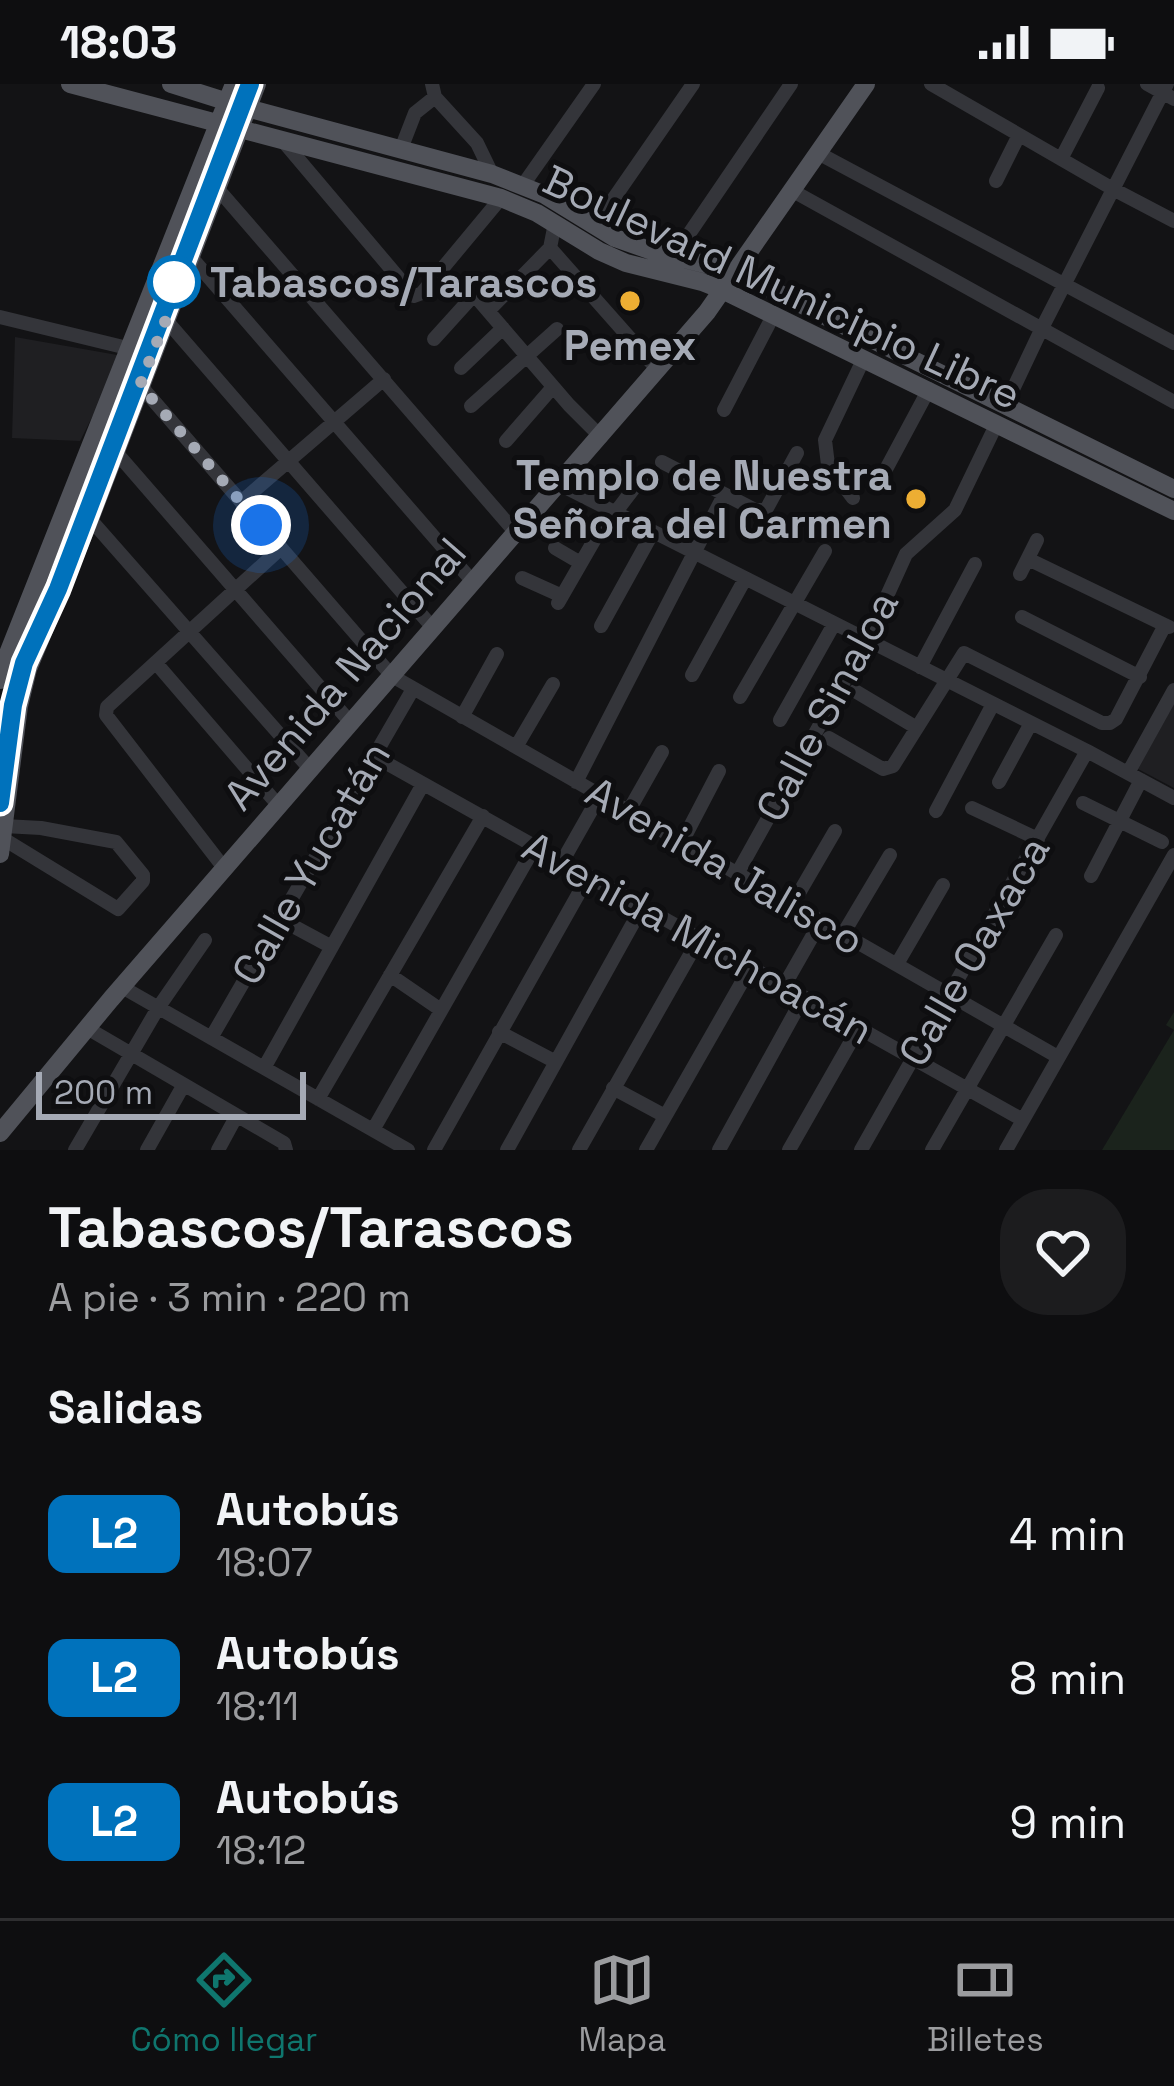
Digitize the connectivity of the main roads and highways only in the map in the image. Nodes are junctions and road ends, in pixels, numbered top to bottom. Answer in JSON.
{"nodes":[{"id":1,"x":70,"y":84,"type":"edge"},
{"id":2,"x":215,"y":84,"type":"edge"},
{"id":3,"x":256,"y":84,"type":"edge"},
{"id":4,"x":181,"y":87,"type":"edge"},
{"id":5,"x":855,"y":88,"type":"edge"},
{"id":6,"x":230,"y":93,"type":"edge"},
{"id":7,"x":248,"y":108,"type":"junction"},
{"id":8,"x":218,"y":124,"type":"junction"},
{"id":9,"x":239,"y":129,"type":"junction"},
{"id":10,"x":734,"y":272,"type":"junction"},
{"id":11,"x":722,"y":290,"type":"junction"},
{"id":12,"x":1174,"y":489,"type":"edge"},
{"id":13,"x":1174,"y":511,"type":"edge"},
{"id":14,"x":2,"y":669,"type":"edge"},
{"id":15,"x":2,"y":839,"type":"edge"},
{"id":16,"x":0,"y":1133,"type":"edge"}],
"edges":[{"from":1,"to":8,"type":"main road","name":"Boulevard Municipio Libre"},
{"from":2,"to":4,"type":"main road"},
{"from":3,"to":7,"type":"main road"},
{"from":4,"to":6,"type":"main road","name":"Boulevard Municipio Libre"},
{"from":5,"to":10,"type":"main road","name":"Avenida Nacional"},
{"from":6,"to":7,"type":"main road","name":"Boulevard Municipio Libre"},
{"from":6,"to":8,"type":"main road"},
{"from":7,"to":9,"type":"main road"},
{"from":7,"to":10,"type":"main road","name":"Boulevard Municipio Libre"},
{"from":8,"to":9,"type":"main road","name":"Boulevard Municipio Libre"},
{"from":8,"to":14,"type":"main road"},
{"from":9,"to":11,"type":"main road","name":"Boulevard Municipio Libre"},
{"from":9,"to":15,"type":"main road"},
{"from":10,"to":11,"type":"main road","name":"Avenida Nacional"},
{"from":10,"to":12,"type":"main road","name":"Boulevard Municipio Libre"},
{"from":11,"to":13,"type":"main road","name":"Boulevard Municipio Libre"},
{"from":11,"to":16,"type":"main road","name":"Avenida Nacional"}]}
